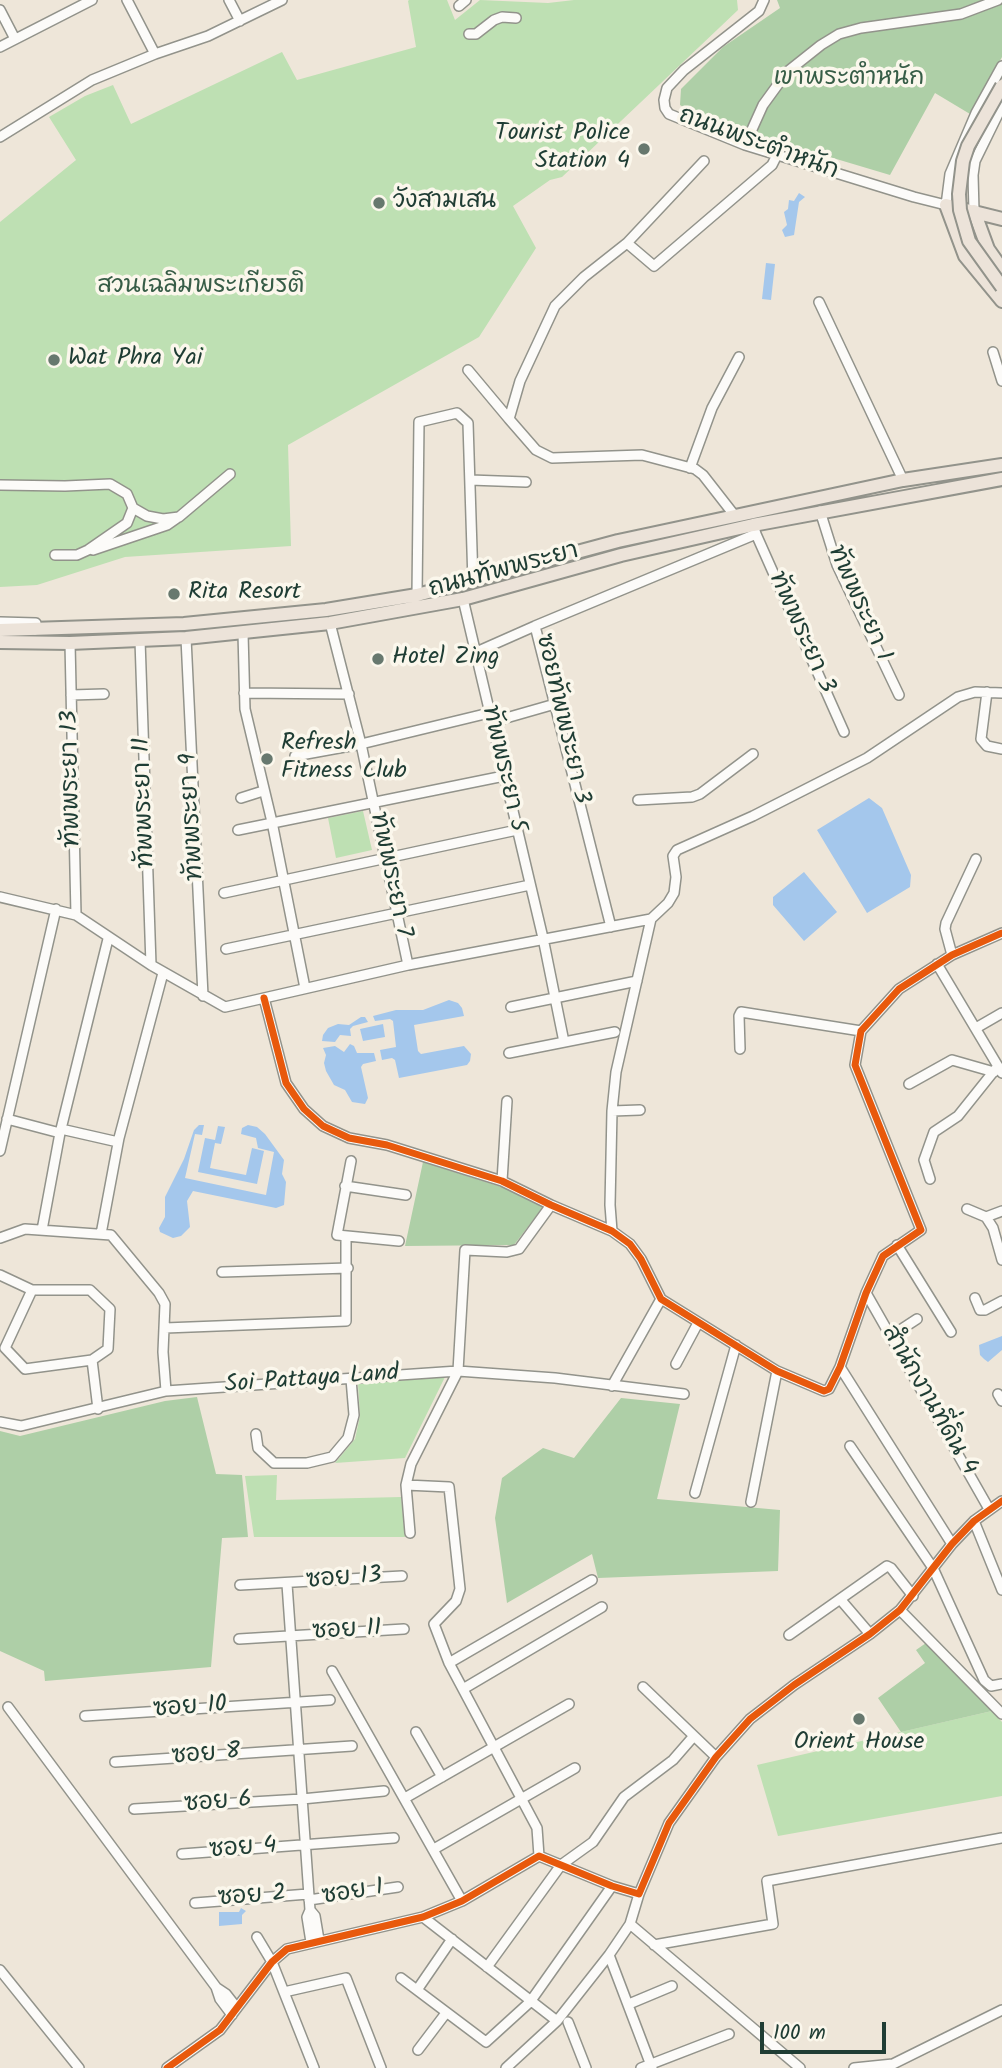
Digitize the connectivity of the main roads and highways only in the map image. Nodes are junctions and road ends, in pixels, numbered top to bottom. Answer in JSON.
{"nodes":[{"id":1,"x":1002,"y":86,"type":"edge"},
{"id":2,"x":975,"y":211,"type":"junction"},
{"id":3,"x":1002,"y":221,"type":"edge"},
{"id":4,"x":990,"y":252,"type":"junction"},
{"id":5,"x":1002,"y":268,"type":"edge"},
{"id":6,"x":984,"y":279,"type":"junction"},
{"id":7,"x":1002,"y":287,"type":"edge"},
{"id":8,"x":1002,"y":301,"type":"edge"},
{"id":9,"x":1002,"y":466,"type":"edge"},
{"id":10,"x":1002,"y":479,"type":"edge"},
{"id":11,"x":625,"y":547,"type":"junction"},
{"id":12,"x":0,"y":630,"type":"edge"},
{"id":13,"x":0,"y":642,"type":"edge"}],
"edges":[{"from":1,"to":7,"type":"main road","bridge":true},
{"from":2,"to":3,"type":"main road","name":"ถนนพระตำหนัก"},
{"from":2,"to":4,"type":"main road"},
{"from":2,"to":6,"type":"main road","name":"ถนนพระตำหนัก"},
{"from":3,"to":4,"type":"main road"},
{"from":4,"to":5,"type":"main road"},
{"from":5,"to":6,"type":"main road"},
{"from":6,"to":8,"type":"main road"},
{"from":9,"to":11,"type":"main road","name":"ถนนทัพพระยา"},
{"from":10,"to":11,"type":"main road","name":"ถนนทัพพระยา"},
{"from":11,"to":12,"type":"main road","name":"ถนนทัพพระยา"},
{"from":11,"to":13,"type":"main road","name":"ถนนทัพพระยา"}]}
